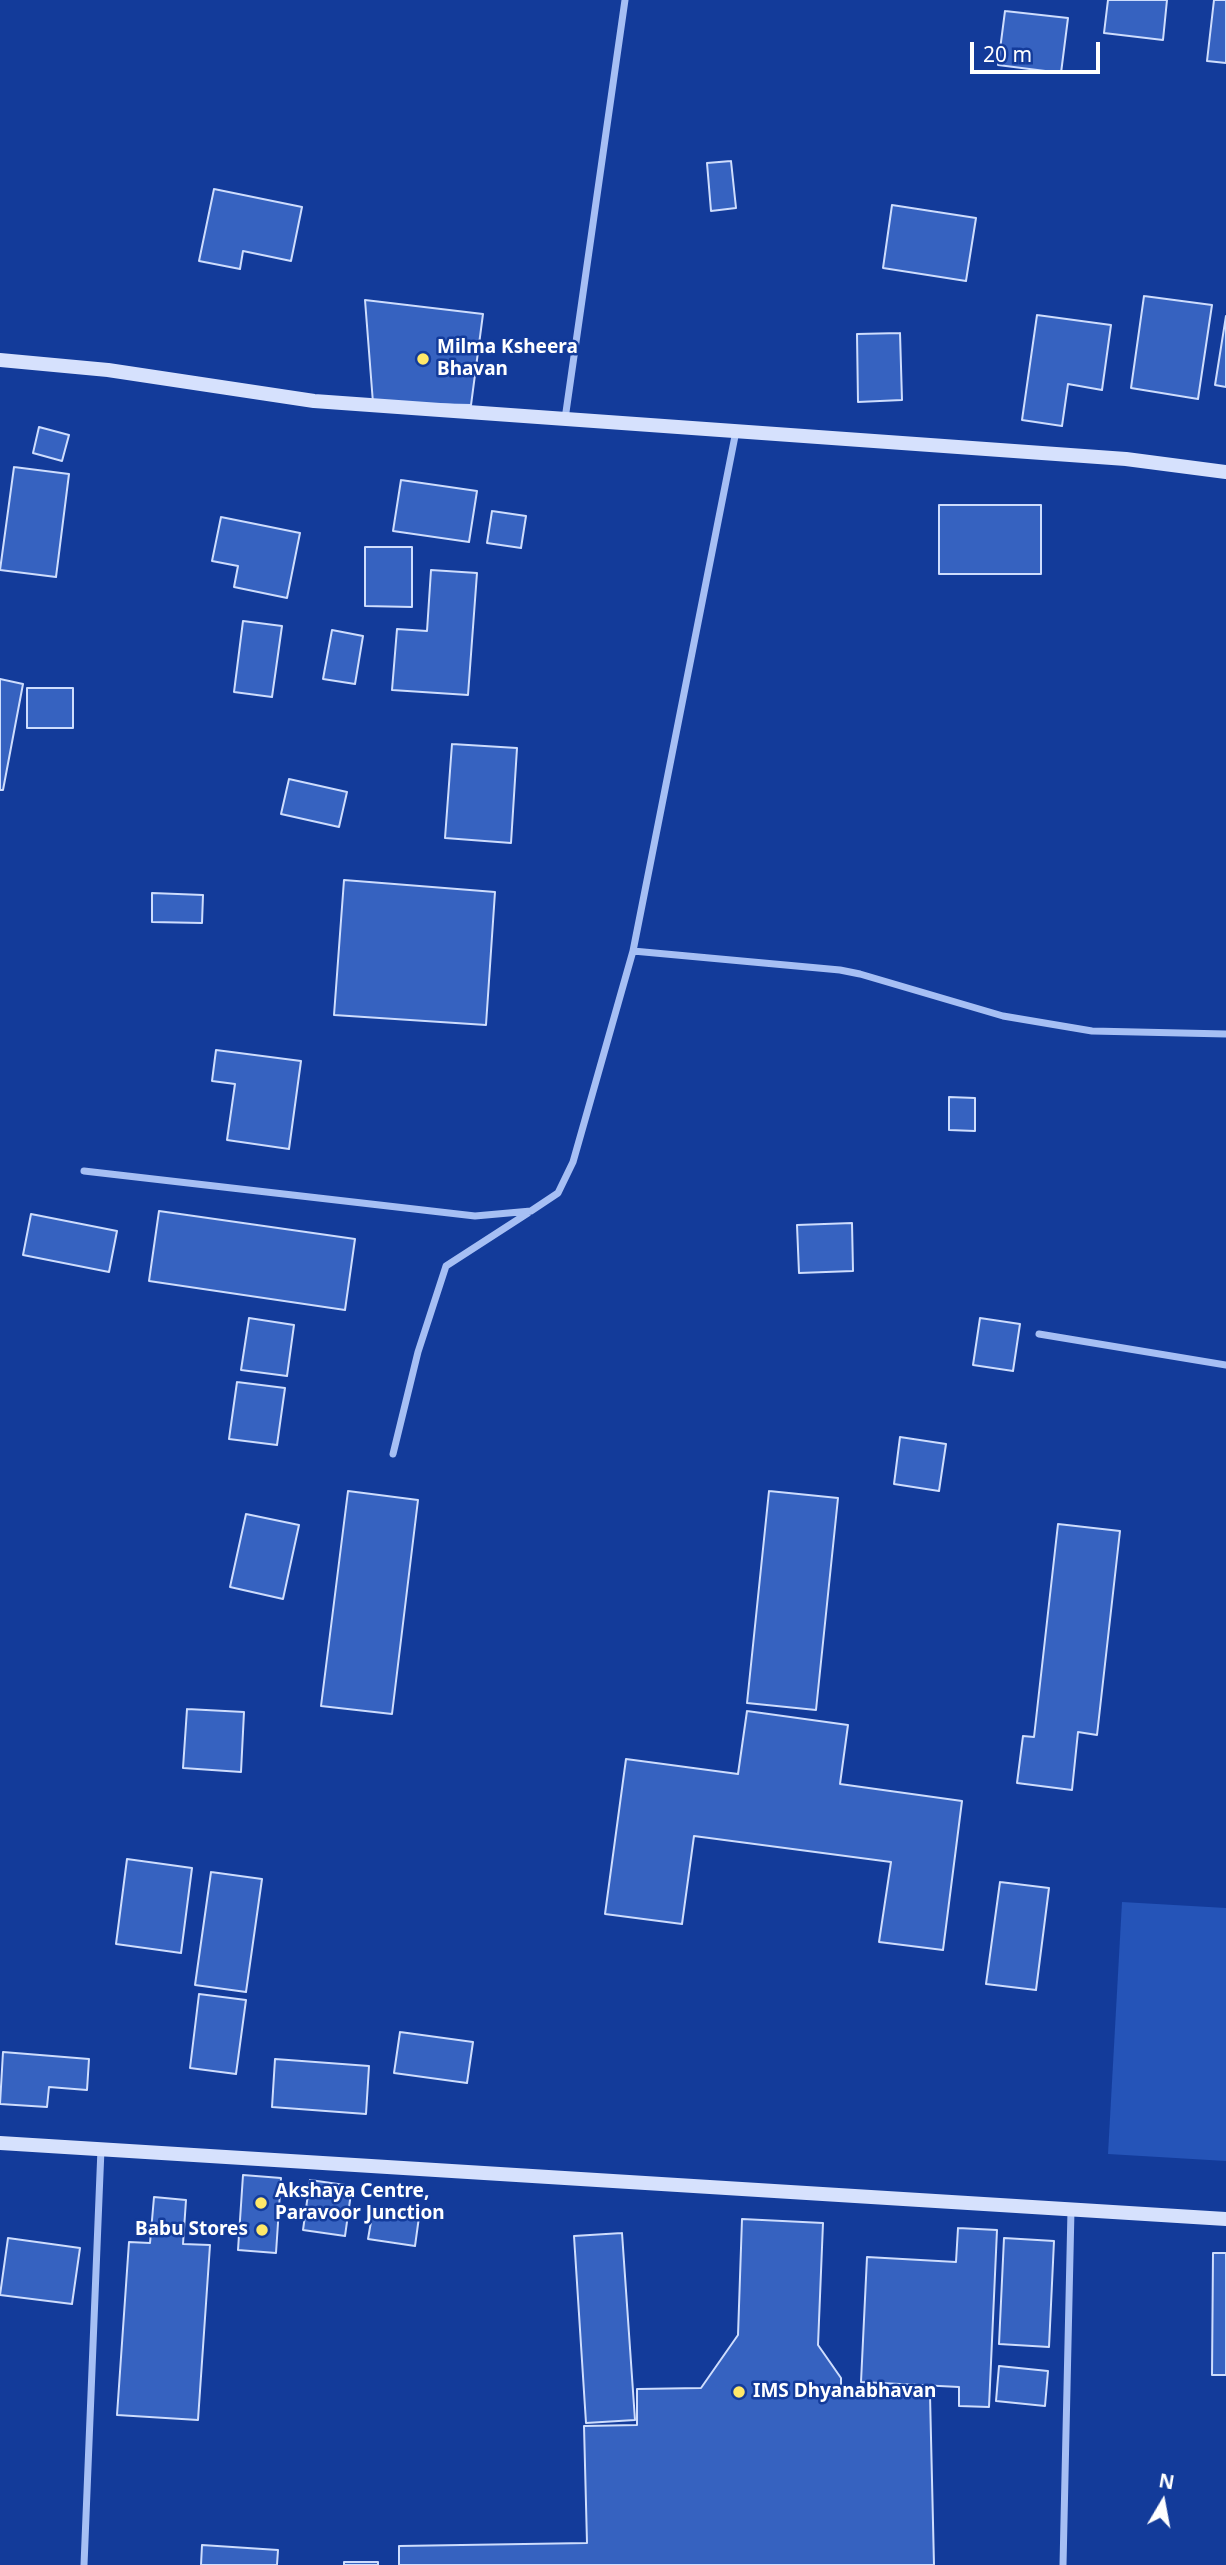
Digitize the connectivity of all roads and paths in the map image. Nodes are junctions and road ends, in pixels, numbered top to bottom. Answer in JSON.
{"nodes":[{"id":1,"x":625,"y":0,"type":"edge"},
{"id":2,"x":0,"y":360,"type":"edge"},
{"id":3,"x":565,"y":419,"type":"junction"},
{"id":4,"x":736,"y":431,"type":"junction"},
{"id":5,"x":1226,"y":472,"type":"edge"},
{"id":6,"x":633,"y":951,"type":"junction"},
{"id":7,"x":1226,"y":1034,"type":"edge"},
{"id":8,"x":84,"y":1171,"type":"dead end"},
{"id":9,"x":531,"y":1211,"type":"junction"},
{"id":10,"x":1039,"y":1334,"type":"dead end"},
{"id":11,"x":1226,"y":1365,"type":"edge"},
{"id":12,"x":393,"y":1454,"type":"dead end"},
{"id":13,"x":0,"y":2143,"type":"edge"},
{"id":14,"x":101,"y":2149,"type":"junction"},
{"id":15,"x":1071,"y":2209,"type":"junction"},
{"id":16,"x":1226,"y":2219,"type":"edge"},
{"id":17,"x":83,"y":2565,"type":"edge"},
{"id":18,"x":1063,"y":2565,"type":"edge"}],
"edges":[{"from":1,"to":3,"type":"street"},
{"from":2,"to":3,"type":"street"},
{"from":3,"to":4,"type":"street"},
{"from":4,"to":5,"type":"street"},
{"from":4,"to":6,"type":"street"},
{"from":6,"to":7,"type":"street"},
{"from":6,"to":9,"type":"street"},
{"from":8,"to":9,"type":"street"},
{"from":9,"to":12,"type":"street"},
{"from":10,"to":11,"type":"street"},
{"from":13,"to":14,"type":"street"},
{"from":14,"to":15,"type":"street"},
{"from":14,"to":17,"type":"street"},
{"from":15,"to":16,"type":"street"},
{"from":15,"to":18,"type":"street"}]}
